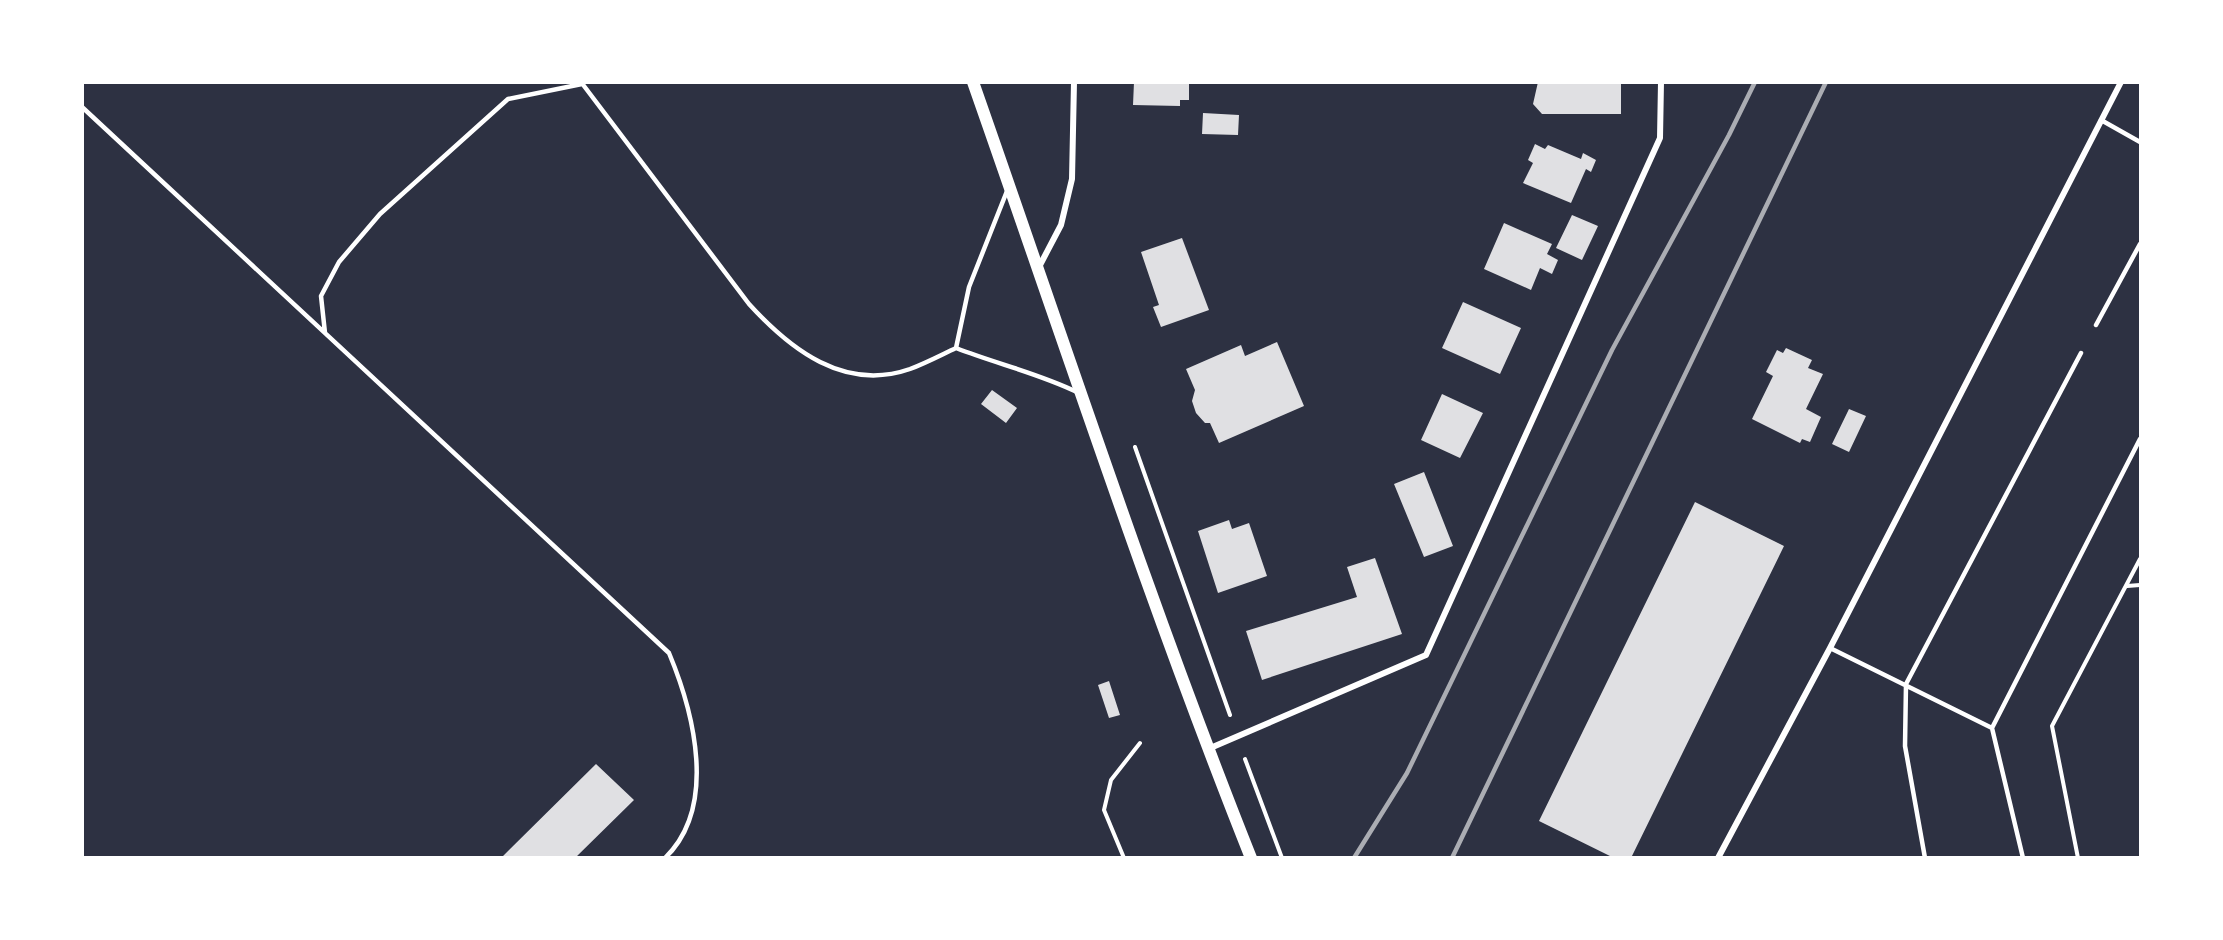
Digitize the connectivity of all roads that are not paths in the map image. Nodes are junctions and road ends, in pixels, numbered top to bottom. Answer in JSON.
{"nodes":[{"id":1,"x":973,"y":82,"type":"edge"},
{"id":2,"x":1074,"y":82,"type":"edge"},
{"id":3,"x":1661,"y":82,"type":"edge"},
{"id":4,"x":2121,"y":82,"type":"edge"},
{"id":5,"x":582,"y":83,"type":"edge"},
{"id":6,"x":82,"y":107,"type":"edge"},
{"id":7,"x":2101,"y":120,"type":"junction"},
{"id":8,"x":2140,"y":142,"type":"edge"},
{"id":9,"x":1009,"y":185,"type":"junction"},
{"id":10,"x":2140,"y":244,"type":"edge"},
{"id":11,"x":1038,"y":268,"type":"junction"},
{"id":12,"x":2096,"y":325,"type":"dead end"},
{"id":13,"x":325,"y":333,"type":"junction"},
{"id":14,"x":956,"y":348,"type":"junction"},
{"id":15,"x":2081,"y":353,"type":"dead end"},
{"id":16,"x":1080,"y":393,"type":"junction"},
{"id":17,"x":2140,"y":439,"type":"edge"},
{"id":18,"x":1830,"y":648,"type":"junction"},
{"id":19,"x":1906,"y":684,"type":"junction"},
{"id":20,"x":1992,"y":728,"type":"junction"},
{"id":21,"x":1208,"y":749,"type":"junction"},
{"id":22,"x":665,"y":858,"type":"edge"},
{"id":23,"x":1251,"y":858,"type":"edge"},
{"id":24,"x":1718,"y":858,"type":"edge"},
{"id":25,"x":1925,"y":858,"type":"edge"},
{"id":26,"x":2023,"y":858,"type":"edge"}],
"edges":[{"from":1,"to":9,"type":"main road"},
{"from":2,"to":11,"type":"street"},
{"from":3,"to":21,"type":"street"},
{"from":4,"to":7,"type":"street"},
{"from":5,"to":13,"type":"lane"},
{"from":5,"to":14,"type":"lane"},
{"from":6,"to":13,"type":"lane"},
{"from":7,"to":8,"type":"lane"},
{"from":7,"to":18,"type":"street"},
{"from":9,"to":11,"type":"main road"},
{"from":9,"to":14,"type":"lane"},
{"from":10,"to":12,"type":"lane"},
{"from":11,"to":16,"type":"main road"},
{"from":13,"to":22,"type":"lane"},
{"from":14,"to":16,"type":"lane"},
{"from":15,"to":19,"type":"lane"},
{"from":16,"to":21,"type":"main road"},
{"from":17,"to":20,"type":"lane"},
{"from":18,"to":19,"type":"lane"},
{"from":18,"to":24,"type":"street"},
{"from":19,"to":20,"type":"lane"},
{"from":19,"to":25,"type":"lane"},
{"from":20,"to":26,"type":"lane"},
{"from":21,"to":23,"type":"main road"}]}
